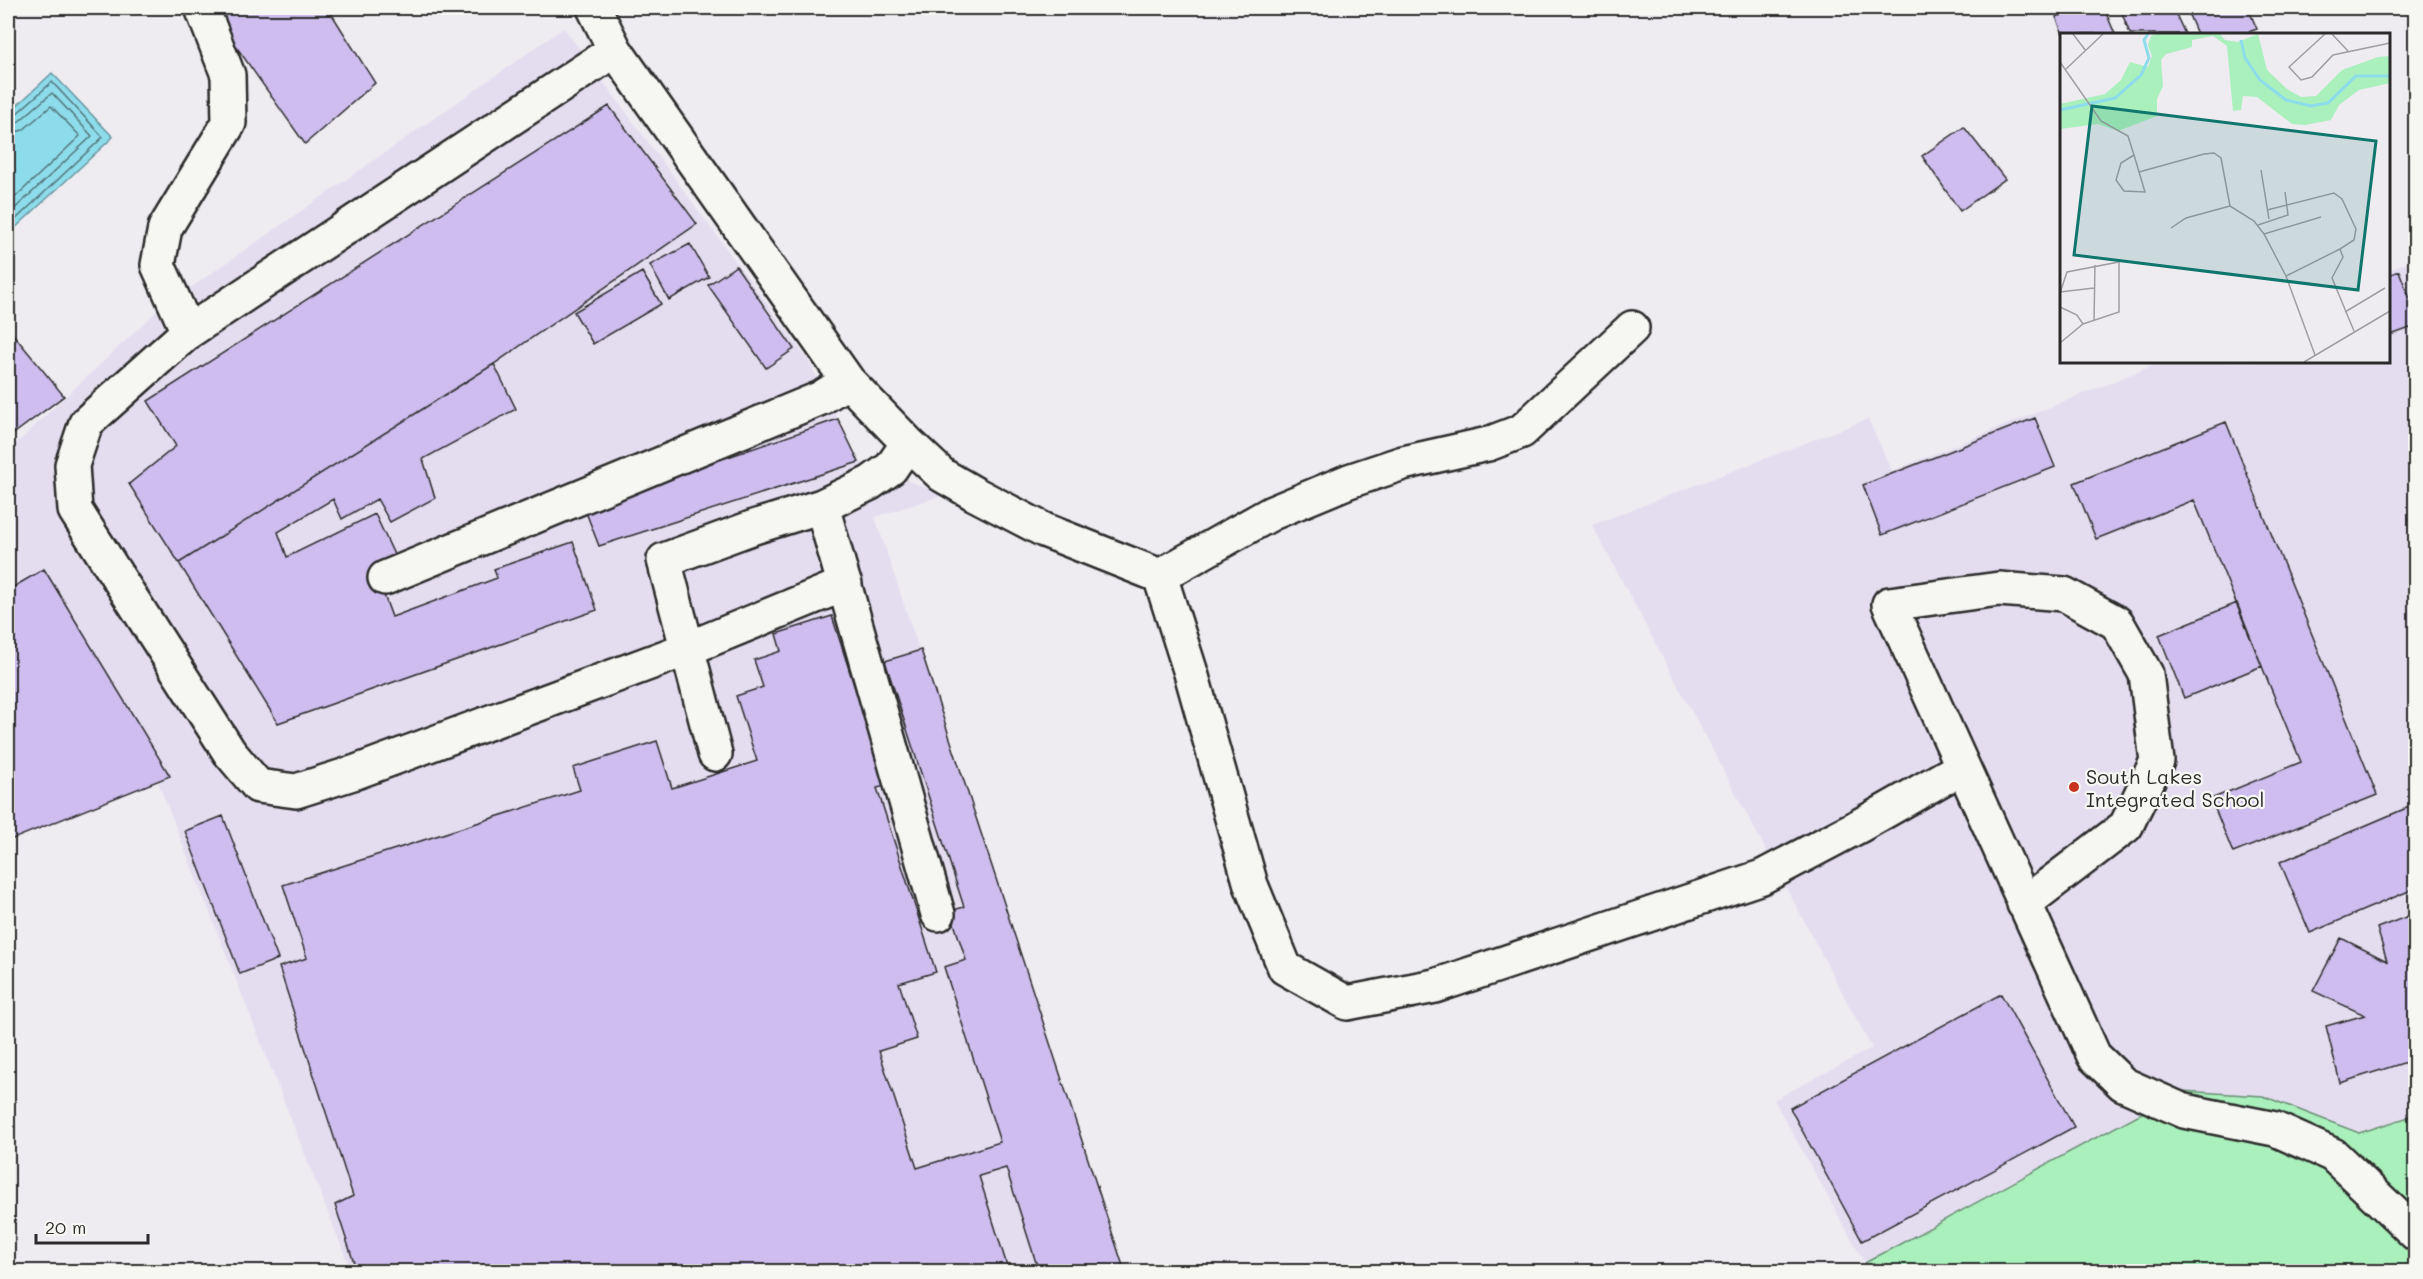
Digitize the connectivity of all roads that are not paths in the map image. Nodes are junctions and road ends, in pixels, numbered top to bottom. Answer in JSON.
{"nodes":[{"id":1,"x":202,"y":8,"type":"edge"},
{"id":2,"x":594,"y":8,"type":"edge"},
{"id":3,"x":615,"y":50,"type":"junction"},
{"id":4,"x":1632,"y":328,"type":"dead end"},
{"id":5,"x":188,"y":332,"type":"junction"},
{"id":6,"x":848,"y":381,"type":"junction"},
{"id":7,"x":908,"y":443,"type":"junction"},
{"id":8,"x":822,"y":506,"type":"junction"},
{"id":9,"x":1160,"y":576,"type":"junction"},
{"id":10,"x":386,"y":578,"type":"dead end"},
{"id":11,"x":845,"y":584,"type":"junction"},
{"id":12,"x":687,"y":649,"type":"junction"},
{"id":13,"x":716,"y":753,"type":"dead end"},
{"id":14,"x":1963,"y":767,"type":"junction"},
{"id":15,"x":2024,"y":904,"type":"junction"},
{"id":16,"x":938,"y":914,"type":"dead end"},
{"id":17,"x":2415,"y":1234,"type":"edge"}],
"edges":[{"from":1,"to":5,"type":"street"},
{"from":2,"to":3,"type":"street"},
{"from":3,"to":5,"type":"street"},
{"from":3,"to":6,"type":"street"},
{"from":4,"to":9,"type":"street"},
{"from":5,"to":12,"type":"street"},
{"from":6,"to":7,"type":"street"},
{"from":6,"to":10,"type":"street"},
{"from":7,"to":8,"type":"street"},
{"from":7,"to":9,"type":"street"},
{"from":8,"to":11,"type":"street"},
{"from":8,"to":12,"type":"street"},
{"from":9,"to":14,"type":"street"},
{"from":11,"to":12,"type":"street"},
{"from":11,"to":16,"type":"street"},
{"from":12,"to":13,"type":"street"},
{"from":14,"to":15,"type":"street"},
{"from":14,"to":15,"type":"street"},
{"from":15,"to":17,"type":"street"}]}
